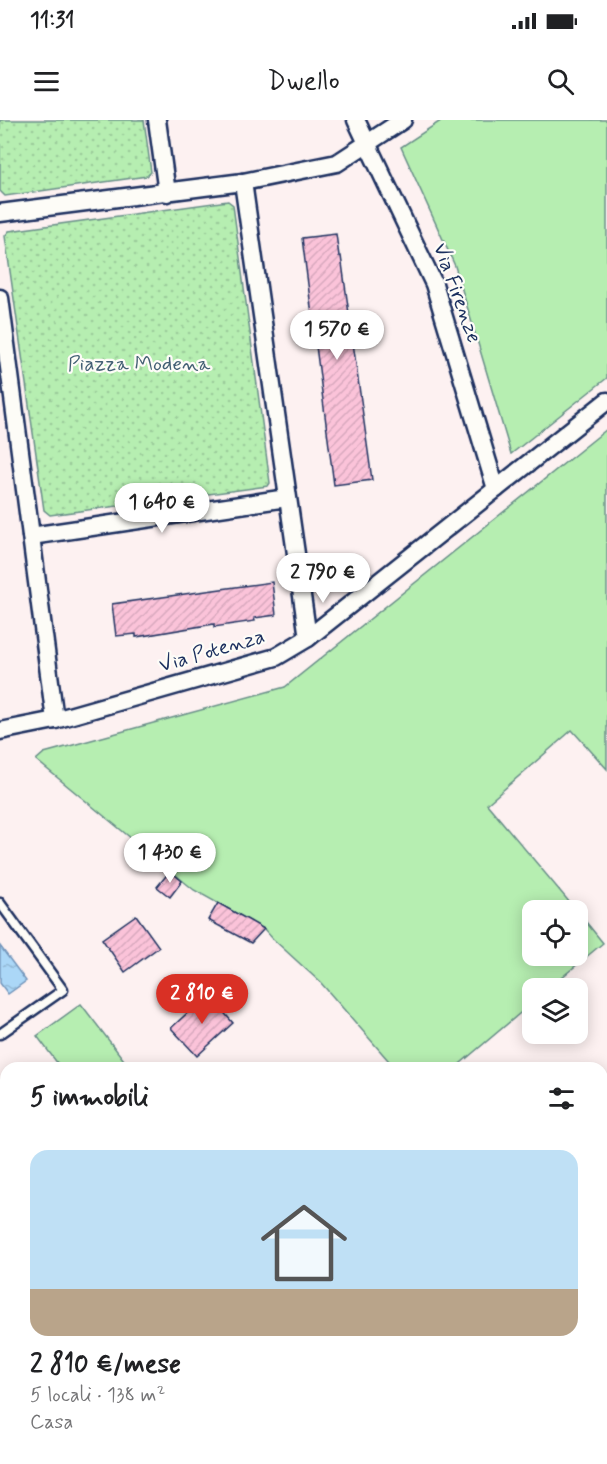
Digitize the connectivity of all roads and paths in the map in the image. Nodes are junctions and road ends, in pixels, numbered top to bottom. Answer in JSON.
{"nodes":[{"id":1,"x":157,"y":120,"type":"edge"},
{"id":2,"x":356,"y":120,"type":"edge"},
{"id":3,"x":403,"y":120,"type":"edge"},
{"id":4,"x":367,"y":144,"type":"junction"},
{"id":5,"x":243,"y":182,"type":"junction"},
{"id":6,"x":167,"y":193,"type":"junction"},
{"id":7,"x":0,"y":213,"type":"edge"},
{"id":8,"x":1,"y":308,"type":"edge"},
{"id":9,"x":607,"y":401,"type":"edge"},
{"id":10,"x":496,"y":489,"type":"junction"},
{"id":11,"x":287,"y":498,"type":"junction"},
{"id":12,"x":31,"y":536,"type":"junction"},
{"id":13,"x":308,"y":639,"type":"junction"},
{"id":14,"x":55,"y":720,"type":"junction"},
{"id":15,"x":0,"y":731,"type":"edge"},
{"id":16,"x":0,"y":903,"type":"edge"},
{"id":17,"x":0,"y":1035,"type":"edge"}],
"edges":[{"from":1,"to":6,"type":"street"},
{"from":2,"to":4,"type":"street","name":"Via Firenze"},
{"from":3,"to":4,"type":"street"},
{"from":4,"to":5,"type":"street"},
{"from":4,"to":10,"type":"street","name":"Via Firenze"},
{"from":5,"to":6,"type":"street"},
{"from":5,"to":11,"type":"street"},
{"from":6,"to":7,"type":"street"},
{"from":8,"to":12,"type":"street"},
{"from":9,"to":10,"type":"street","name":"Via Potenza"},
{"from":10,"to":13,"type":"street","name":"Via Potenza"},
{"from":11,"to":12,"type":"street"},
{"from":11,"to":13,"type":"street"},
{"from":12,"to":14,"type":"street"},
{"from":13,"to":14,"type":"street","name":"Via Potenza"},
{"from":14,"to":15,"type":"street","name":"Via Potenza"},
{"from":16,"to":17,"type":"lane"}]}
